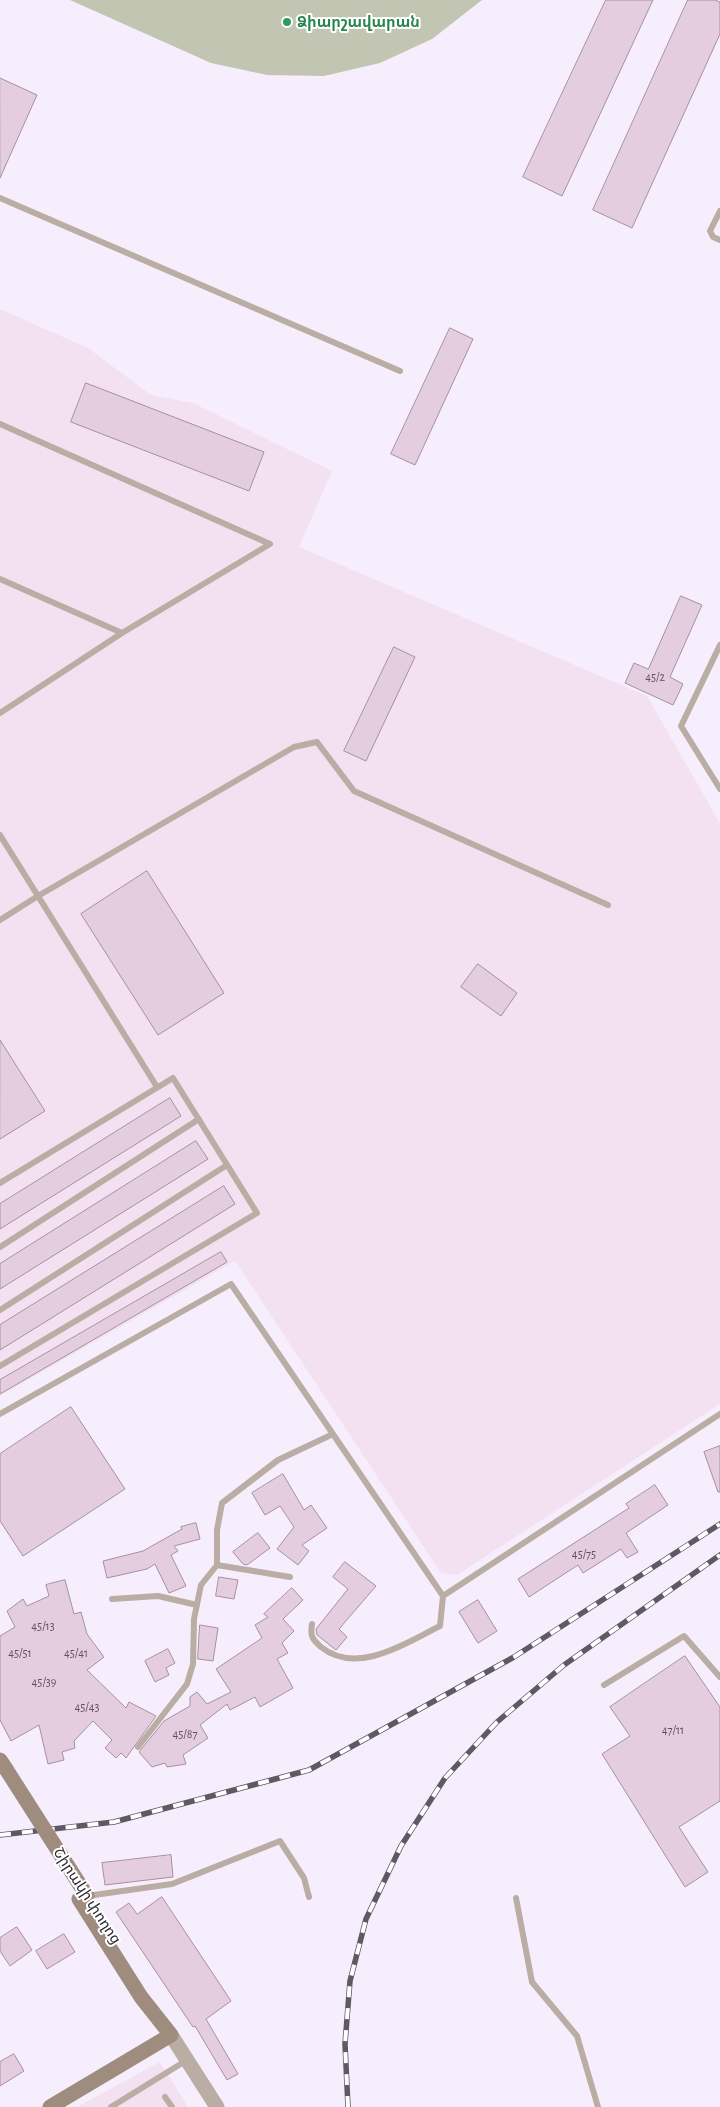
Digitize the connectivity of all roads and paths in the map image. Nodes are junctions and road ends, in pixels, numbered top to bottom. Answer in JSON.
{"nodes":[{"id":1,"x":0,"y":198,"type":"edge"},
{"id":2,"x":720,"y":211,"type":"edge"},
{"id":3,"x":720,"y":240,"type":"edge"},
{"id":4,"x":400,"y":370,"type":"dead end"},
{"id":5,"x":0,"y":424,"type":"edge"},
{"id":6,"x":0,"y":579,"type":"edge"},
{"id":7,"x":122,"y":634,"type":"junction"},
{"id":8,"x":720,"y":645,"type":"edge"},
{"id":9,"x":0,"y":713,"type":"edge"},
{"id":10,"x":720,"y":789,"type":"edge"},
{"id":11,"x":0,"y":835,"type":"edge"},
{"id":12,"x":38,"y":896,"type":"junction"},
{"id":13,"x":608,"y":904,"type":"dead end"},
{"id":14,"x":0,"y":920,"type":"edge"},
{"id":15,"x":156,"y":1088,"type":"junction"},
{"id":16,"x":198,"y":1119,"type":"junction"},
{"id":17,"x":227,"y":1166,"type":"junction"},
{"id":18,"x":0,"y":1183,"type":"edge"},
{"id":19,"x":0,"y":1247,"type":"edge"},
{"id":20,"x":0,"y":1310,"type":"edge"},
{"id":21,"x":0,"y":1366,"type":"edge"},
{"id":22,"x":0,"y":1414,"type":"edge"},
{"id":23,"x":720,"y":1414,"type":"edge"},
{"id":24,"x":333,"y":1434,"type":"junction"},
{"id":25,"x":217,"y":1565,"type":"junction"},
{"id":26,"x":290,"y":1577,"type":"dead end"},
{"id":27,"x":443,"y":1596,"type":"junction"},
{"id":28,"x":112,"y":1599,"type":"dead end"},
{"id":29,"x":197,"y":1606,"type":"junction"},
{"id":30,"x":312,"y":1624,"type":"dead end"},
{"id":31,"x":720,"y":1676,"type":"edge"},
{"id":32,"x":604,"y":1685,"type":"dead end"},
{"id":33,"x":138,"y":1747,"type":"dead end"},
{"id":34,"x":2,"y":1767,"type":"edge"},
{"id":35,"x":83,"y":1897,"type":"junction"},
{"id":36,"x":309,"y":1897,"type":"dead end"},
{"id":37,"x":516,"y":1898,"type":"dead end"},
{"id":38,"x":171,"y":2034,"type":"junction"},
{"id":39,"x":188,"y":2060,"type":"junction"},
{"id":40,"x":165,"y":2096,"type":"dead end"},
{"id":41,"x":214,"y":2106,"type":"edge"},
{"id":42,"x":50,"y":2107,"type":"edge"},
{"id":43,"x":111,"y":2107,"type":"edge"},
{"id":44,"x":172,"y":2107,"type":"edge"},
{"id":45,"x":598,"y":2107,"type":"edge"}],
"edges":[{"from":1,"to":4,"type":"lane"},
{"from":2,"to":3,"type":"lane"},
{"from":5,"to":7,"type":"lane"},
{"from":6,"to":7,"type":"lane"},
{"from":7,"to":9,"type":"lane"},
{"from":8,"to":10,"type":"lane"},
{"from":11,"to":12,"type":"lane"},
{"from":12,"to":13,"type":"lane"},
{"from":12,"to":14,"type":"lane"},
{"from":12,"to":15,"type":"lane"},
{"from":15,"to":16,"type":"lane"},
{"from":15,"to":18,"type":"lane"},
{"from":16,"to":17,"type":"lane"},
{"from":16,"to":19,"type":"lane"},
{"from":17,"to":20,"type":"lane"},
{"from":17,"to":21,"type":"lane"},
{"from":22,"to":24,"type":"lane"},
{"from":23,"to":27,"type":"lane"},
{"from":24,"to":25,"type":"lane"},
{"from":24,"to":27,"type":"lane"},
{"from":25,"to":26,"type":"lane"},
{"from":25,"to":29,"type":"lane"},
{"from":27,"to":30,"type":"lane"},
{"from":28,"to":29,"type":"lane"},
{"from":29,"to":33,"type":"lane"},
{"from":31,"to":32,"type":"lane"},
{"from":34,"to":35,"type":"main road","name":"Շիրակի փողոց","bridge":true},
{"from":35,"to":36,"type":"lane"},
{"from":35,"to":38,"type":"main road","name":"Շիրակի փողոց"},
{"from":37,"to":45,"type":"lane"},
{"from":38,"to":39,"type":"street","name":"Շիրակի փողոց"},
{"from":38,"to":42,"type":"main road"},
{"from":39,"to":41,"type":"street","name":"Շիրակի փողոց"},
{"from":39,"to":43,"type":"lane"},
{"from":40,"to":44,"type":"lane"}]}
